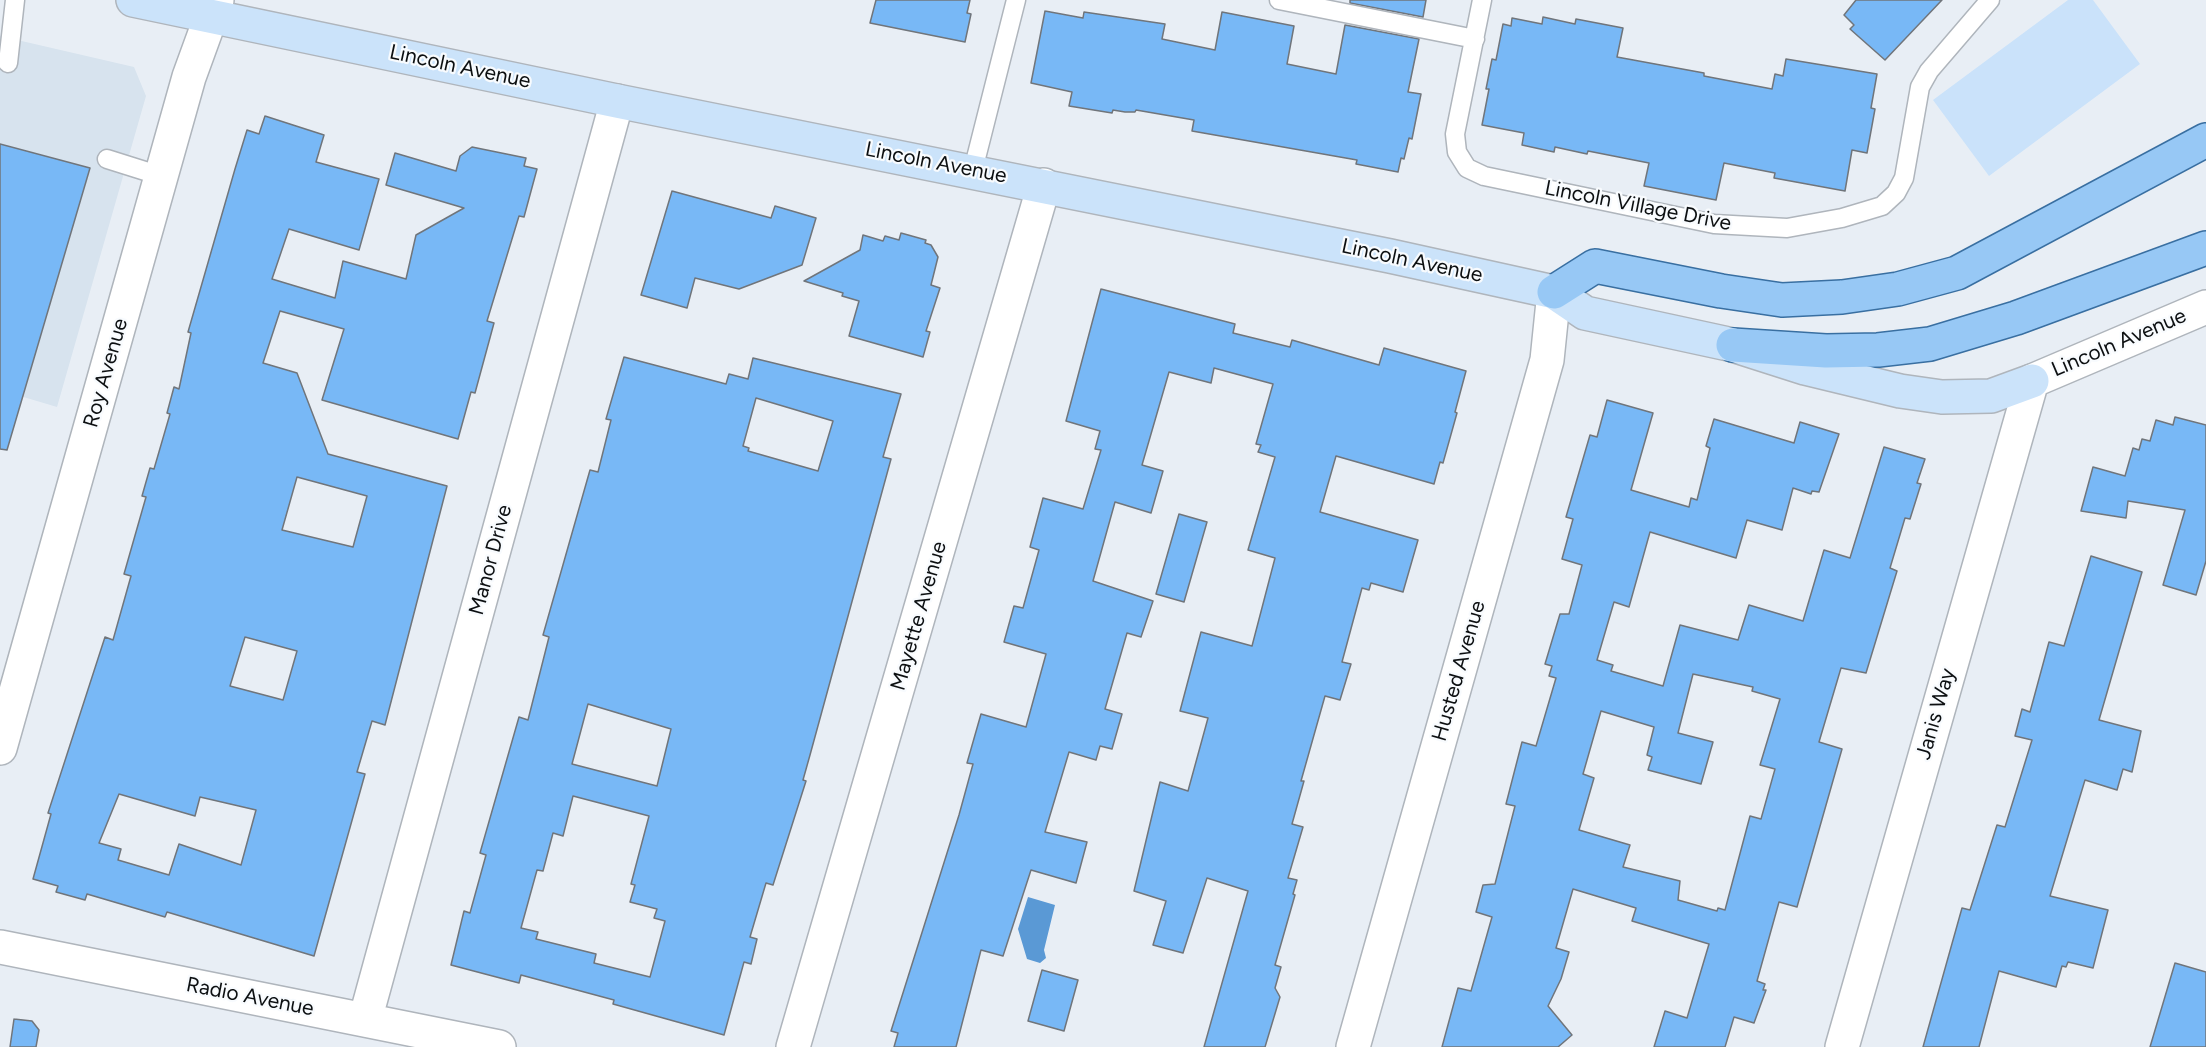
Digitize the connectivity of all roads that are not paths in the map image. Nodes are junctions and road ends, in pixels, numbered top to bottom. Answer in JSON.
{"nodes":[{"id":1,"x":15,"y":0,"type":"edge"},
{"id":2,"x":133,"y":0,"type":"edge"},
{"id":3,"x":1016,"y":0,"type":"edge"},
{"id":4,"x":1279,"y":0,"type":"edge"},
{"id":5,"x":1482,"y":0,"type":"edge"},
{"id":6,"x":1990,"y":0,"type":"edge"},
{"id":7,"x":214,"y":7,"type":"edge"},
{"id":8,"x":1474,"y":39,"type":"junction"},
{"id":9,"x":8,"y":63,"type":"dead end"},
{"id":10,"x":617,"y":100,"type":"junction"},
{"id":11,"x":2206,"y":140,"type":"edge"},
{"id":12,"x":107,"y":159,"type":"dead end"},
{"id":13,"x":973,"y":170,"type":"junction"},
{"id":14,"x":161,"y":176,"type":"junction"},
{"id":15,"x":1044,"y":185,"type":"junction"},
{"id":16,"x":2206,"y":248,"type":"edge"},
{"id":17,"x":1554,"y":292,"type":"junction"},
{"id":18,"x":2206,"y":307,"type":"edge"},
{"id":19,"x":1733,"y":345,"type":"junction"},
{"id":20,"x":2032,"y":381,"type":"junction"},
{"id":21,"x":0,"y":748,"type":"edge"},
{"id":22,"x":0,"y":947,"type":"edge"},
{"id":23,"x":365,"y":1020,"type":"junction"},
{"id":24,"x":499,"y":1047,"type":"edge"},
{"id":25,"x":793,"y":1047,"type":"edge"},
{"id":26,"x":1353,"y":1047,"type":"edge"},
{"id":27,"x":1842,"y":1047,"type":"edge"}],
"edges":[{"from":1,"to":9,"type":"lane"},
{"from":2,"to":7,"type":"main road","name":"Lincoln Avenue"},
{"from":3,"to":13,"type":"lane"},
{"from":4,"to":8,"type":"lane"},
{"from":5,"to":8,"type":"lane","name":"Lincoln Village Drive"},
{"from":6,"to":8,"type":"lane","name":"Lincoln Village Drive"},
{"from":7,"to":10,"type":"main road","name":"Lincoln Avenue"},
{"from":7,"to":14,"type":"street","name":"Roy Avenue"},
{"from":10,"to":13,"type":"main road","name":"Lincoln Avenue"},
{"from":10,"to":23,"type":"street","name":"Manor Drive"},
{"from":11,"to":17,"type":"main road"},
{"from":12,"to":14,"type":"lane"},
{"from":13,"to":15,"type":"main road","name":"Lincoln Avenue"},
{"from":14,"to":21,"type":"street","name":"Roy Avenue"},
{"from":15,"to":17,"type":"main road","name":"Lincoln Avenue"},
{"from":15,"to":25,"type":"street","name":"Mayette Avenue"},
{"from":16,"to":19,"type":"main road"},
{"from":17,"to":19,"type":"main road","name":"Lincoln Avenue"},
{"from":17,"to":26,"type":"street","name":"Husted Avenue"},
{"from":18,"to":20,"type":"street","name":"Lincoln Avenue"},
{"from":19,"to":20,"type":"main road","name":"Lincoln Avenue"},
{"from":20,"to":27,"type":"street","name":"Janis Way"},
{"from":22,"to":23,"type":"street","name":"Radio Avenue"},
{"from":23,"to":24,"type":"street","name":"Radio Avenue"}]}
